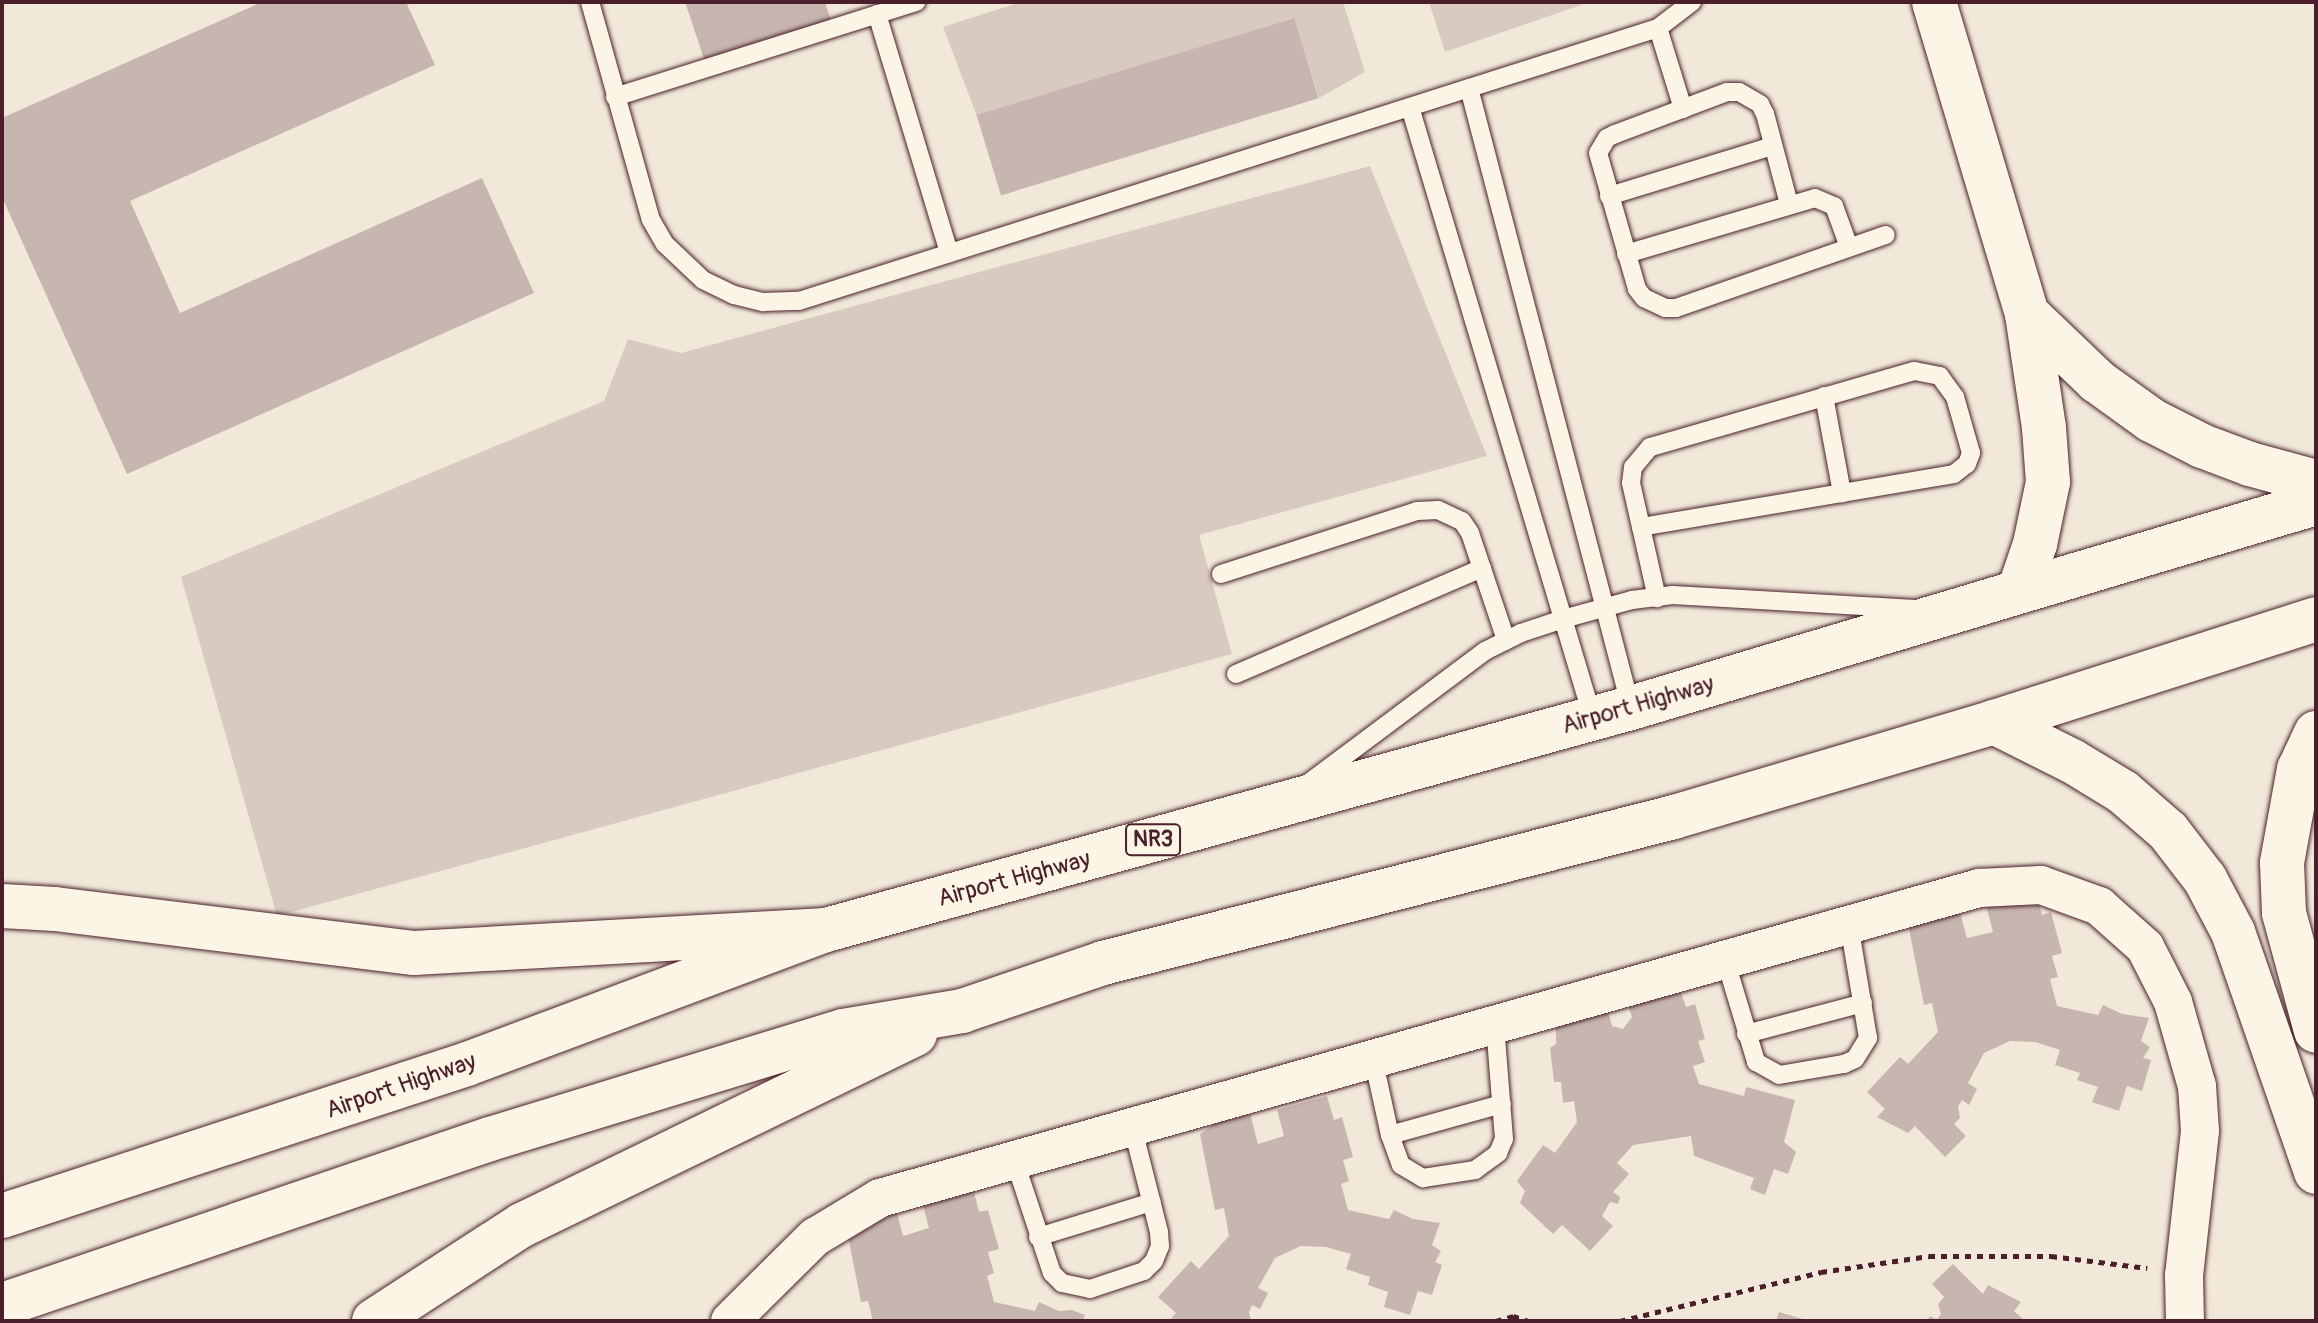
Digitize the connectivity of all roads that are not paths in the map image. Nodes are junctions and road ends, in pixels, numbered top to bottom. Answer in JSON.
{"nodes":[{"id":1,"x":590,"y":2,"type":"edge"},
{"id":2,"x":916,"y":2,"type":"edge"},
{"id":3,"x":1692,"y":2,"type":"edge"},
{"id":4,"x":1934,"y":2,"type":"edge"},
{"id":5,"x":877,"y":14,"type":"junction"},
{"id":6,"x":1658,"y":28,"type":"junction"},
{"id":7,"x":1469,"y":88,"type":"junction"},
{"id":8,"x":615,"y":97,"type":"junction"},
{"id":9,"x":1410,"y":107,"type":"junction"},
{"id":10,"x":1683,"y":109,"type":"junction"},
{"id":11,"x":1773,"y":146,"type":"junction"},
{"id":12,"x":1609,"y":196,"type":"junction"},
{"id":13,"x":1789,"y":204,"type":"junction"},
{"id":14,"x":1886,"y":235,"type":"dead end"},
{"id":15,"x":1849,"y":247,"type":"junction"},
{"id":16,"x":949,"y":253,"type":"junction"},
{"id":17,"x":1626,"y":254,"type":"junction"},
{"id":18,"x":2027,"y":314,"type":"junction"},
{"id":19,"x":1824,"y":396,"type":"junction"},
{"id":20,"x":2316,"y":482,"type":"edge"},
{"id":21,"x":1842,"y":493,"type":"junction"},
{"id":22,"x":2316,"y":503,"type":"edge"},
{"id":23,"x":1641,"y":527,"type":"junction"},
{"id":24,"x":1482,"y":568,"type":"junction"},
{"id":25,"x":1221,"y":574,"type":"dead end"},
{"id":26,"x":2019,"y":591,"type":"junction"},
{"id":27,"x":1657,"y":598,"type":"junction"},
{"id":28,"x":1604,"y":607,"type":"junction"},
{"id":29,"x":1950,"y":611,"type":"junction"},
{"id":30,"x":1563,"y":619,"type":"junction"},
{"id":31,"x":2316,"y":619,"type":"edge"},
{"id":32,"x":1506,"y":640,"type":"junction"},
{"id":33,"x":1236,"y":674,"type":"dead end"},
{"id":34,"x":1612,"y":714,"type":"junction"},
{"id":35,"x":1994,"y":722,"type":"junction"},
{"id":36,"x":2316,"y":733,"type":"edge"},
{"id":37,"x":1281,"y":805,"type":"junction"},
{"id":38,"x":2,"y":906,"type":"edge"},
{"id":39,"x":1849,"y":924,"type":"junction"},
{"id":40,"x":826,"y":930,"type":"junction"},
{"id":41,"x":1725,"y":959,"type":"junction"},
{"id":42,"x":1863,"y":1003,"type":"junction"},
{"id":43,"x":962,"y":1011,"type":"junction"},
{"id":44,"x":2314,"y":1024,"type":"edge"},
{"id":45,"x":1495,"y":1025,"type":"junction"},
{"id":46,"x":2270,"y":1031,"type":"junction"},
{"id":47,"x":1746,"y":1034,"type":"junction"},
{"id":48,"x":1373,"y":1058,"type":"junction"},
{"id":49,"x":1502,"y":1104,"type":"junction"},
{"id":50,"x":1132,"y":1125,"type":"junction"},
{"id":51,"x":1390,"y":1135,"type":"junction"},
{"id":52,"x":1014,"y":1159,"type":"junction"},
{"id":53,"x":2316,"y":1172,"type":"edge"},
{"id":54,"x":1152,"y":1202,"type":"junction"},
{"id":55,"x":2,"y":1216,"type":"edge"},
{"id":56,"x":1038,"y":1237,"type":"junction"},
{"id":57,"x":2,"y":1305,"type":"edge"},
{"id":58,"x":374,"y":1321,"type":"edge"},
{"id":59,"x":730,"y":1321,"type":"edge"},
{"id":60,"x":2185,"y":1321,"type":"edge"}],
"edges":[{"from":1,"to":8,"type":"lane"},
{"from":2,"to":5,"type":"lane"},
{"from":3,"to":6,"type":"lane"},
{"from":4,"to":18,"type":"main road"},
{"from":5,"to":8,"type":"lane"},
{"from":5,"to":16,"type":"lane"},
{"from":6,"to":7,"type":"lane"},
{"from":6,"to":10,"type":"lane"},
{"from":7,"to":9,"type":"lane"},
{"from":7,"to":28,"type":"lane"},
{"from":8,"to":16,"type":"lane"},
{"from":9,"to":16,"type":"lane"},
{"from":9,"to":30,"type":"lane"},
{"from":10,"to":11,"type":"lane"},
{"from":10,"to":12,"type":"lane"},
{"from":11,"to":12,"type":"lane"},
{"from":11,"to":13,"type":"lane"},
{"from":12,"to":17,"type":"lane"},
{"from":13,"to":15,"type":"lane"},
{"from":13,"to":17,"type":"lane"},
{"from":14,"to":15,"type":"lane"},
{"from":15,"to":17,"type":"lane"},
{"from":18,"to":20,"type":"main road"},
{"from":18,"to":26,"type":"main road"},
{"from":19,"to":21,"type":"lane"},
{"from":19,"to":21,"type":"lane"},
{"from":19,"to":23,"type":"lane"},
{"from":21,"to":23,"type":"lane"},
{"from":22,"to":26,"type":"main road","name":"Airport Highway","number":"NR3"},
{"from":23,"to":27,"type":"lane"},
{"from":24,"to":25,"type":"lane"},
{"from":24,"to":32,"type":"lane"},
{"from":24,"to":33,"type":"lane"},
{"from":26,"to":29,"type":"main road","name":"Airport Highway","number":"NR3"},
{"from":27,"to":28,"type":"lane"},
{"from":27,"to":29,"type":"lane"},
{"from":28,"to":30,"type":"lane"},
{"from":28,"to":34,"type":"lane"},
{"from":29,"to":34,"type":"main road","name":"Airport Highway","number":"NR3"},
{"from":30,"to":32,"type":"lane"},
{"from":30,"to":34,"type":"lane"},
{"from":31,"to":35,"type":"main road"},
{"from":32,"to":37,"type":"lane"},
{"from":34,"to":37,"type":"main road","name":"Airport Highway","number":"NR3"},
{"from":35,"to":43,"type":"main road"},
{"from":35,"to":46,"type":"main road"},
{"from":36,"to":44,"type":"main road"},
{"from":37,"to":40,"type":"main road","name":"Airport Highway","number":"NR3"},
{"from":38,"to":40,"type":"main road"},
{"from":39,"to":41,"type":"street"},
{"from":39,"to":42,"type":"lane"},
{"from":39,"to":60,"type":"street"},
{"from":40,"to":55,"type":"main road","name":"Airport Highway","number":"NR3"},
{"from":41,"to":45,"type":"street"},
{"from":41,"to":47,"type":"lane"},
{"from":42,"to":47,"type":"lane"},
{"from":42,"to":47,"type":"lane"},
{"from":43,"to":57,"type":"main road"},
{"from":43,"to":58,"type":"main road"},
{"from":44,"to":46,"type":"main road"},
{"from":45,"to":48,"type":"street"},
{"from":45,"to":49,"type":"lane"},
{"from":46,"to":53,"type":"main road"},
{"from":48,"to":50,"type":"street"},
{"from":48,"to":51,"type":"lane"},
{"from":49,"to":51,"type":"lane"},
{"from":49,"to":51,"type":"lane"},
{"from":50,"to":52,"type":"street"},
{"from":50,"to":54,"type":"lane"},
{"from":52,"to":56,"type":"lane"},
{"from":52,"to":59,"type":"street"},
{"from":54,"to":56,"type":"lane"},
{"from":54,"to":56,"type":"lane"}]}
